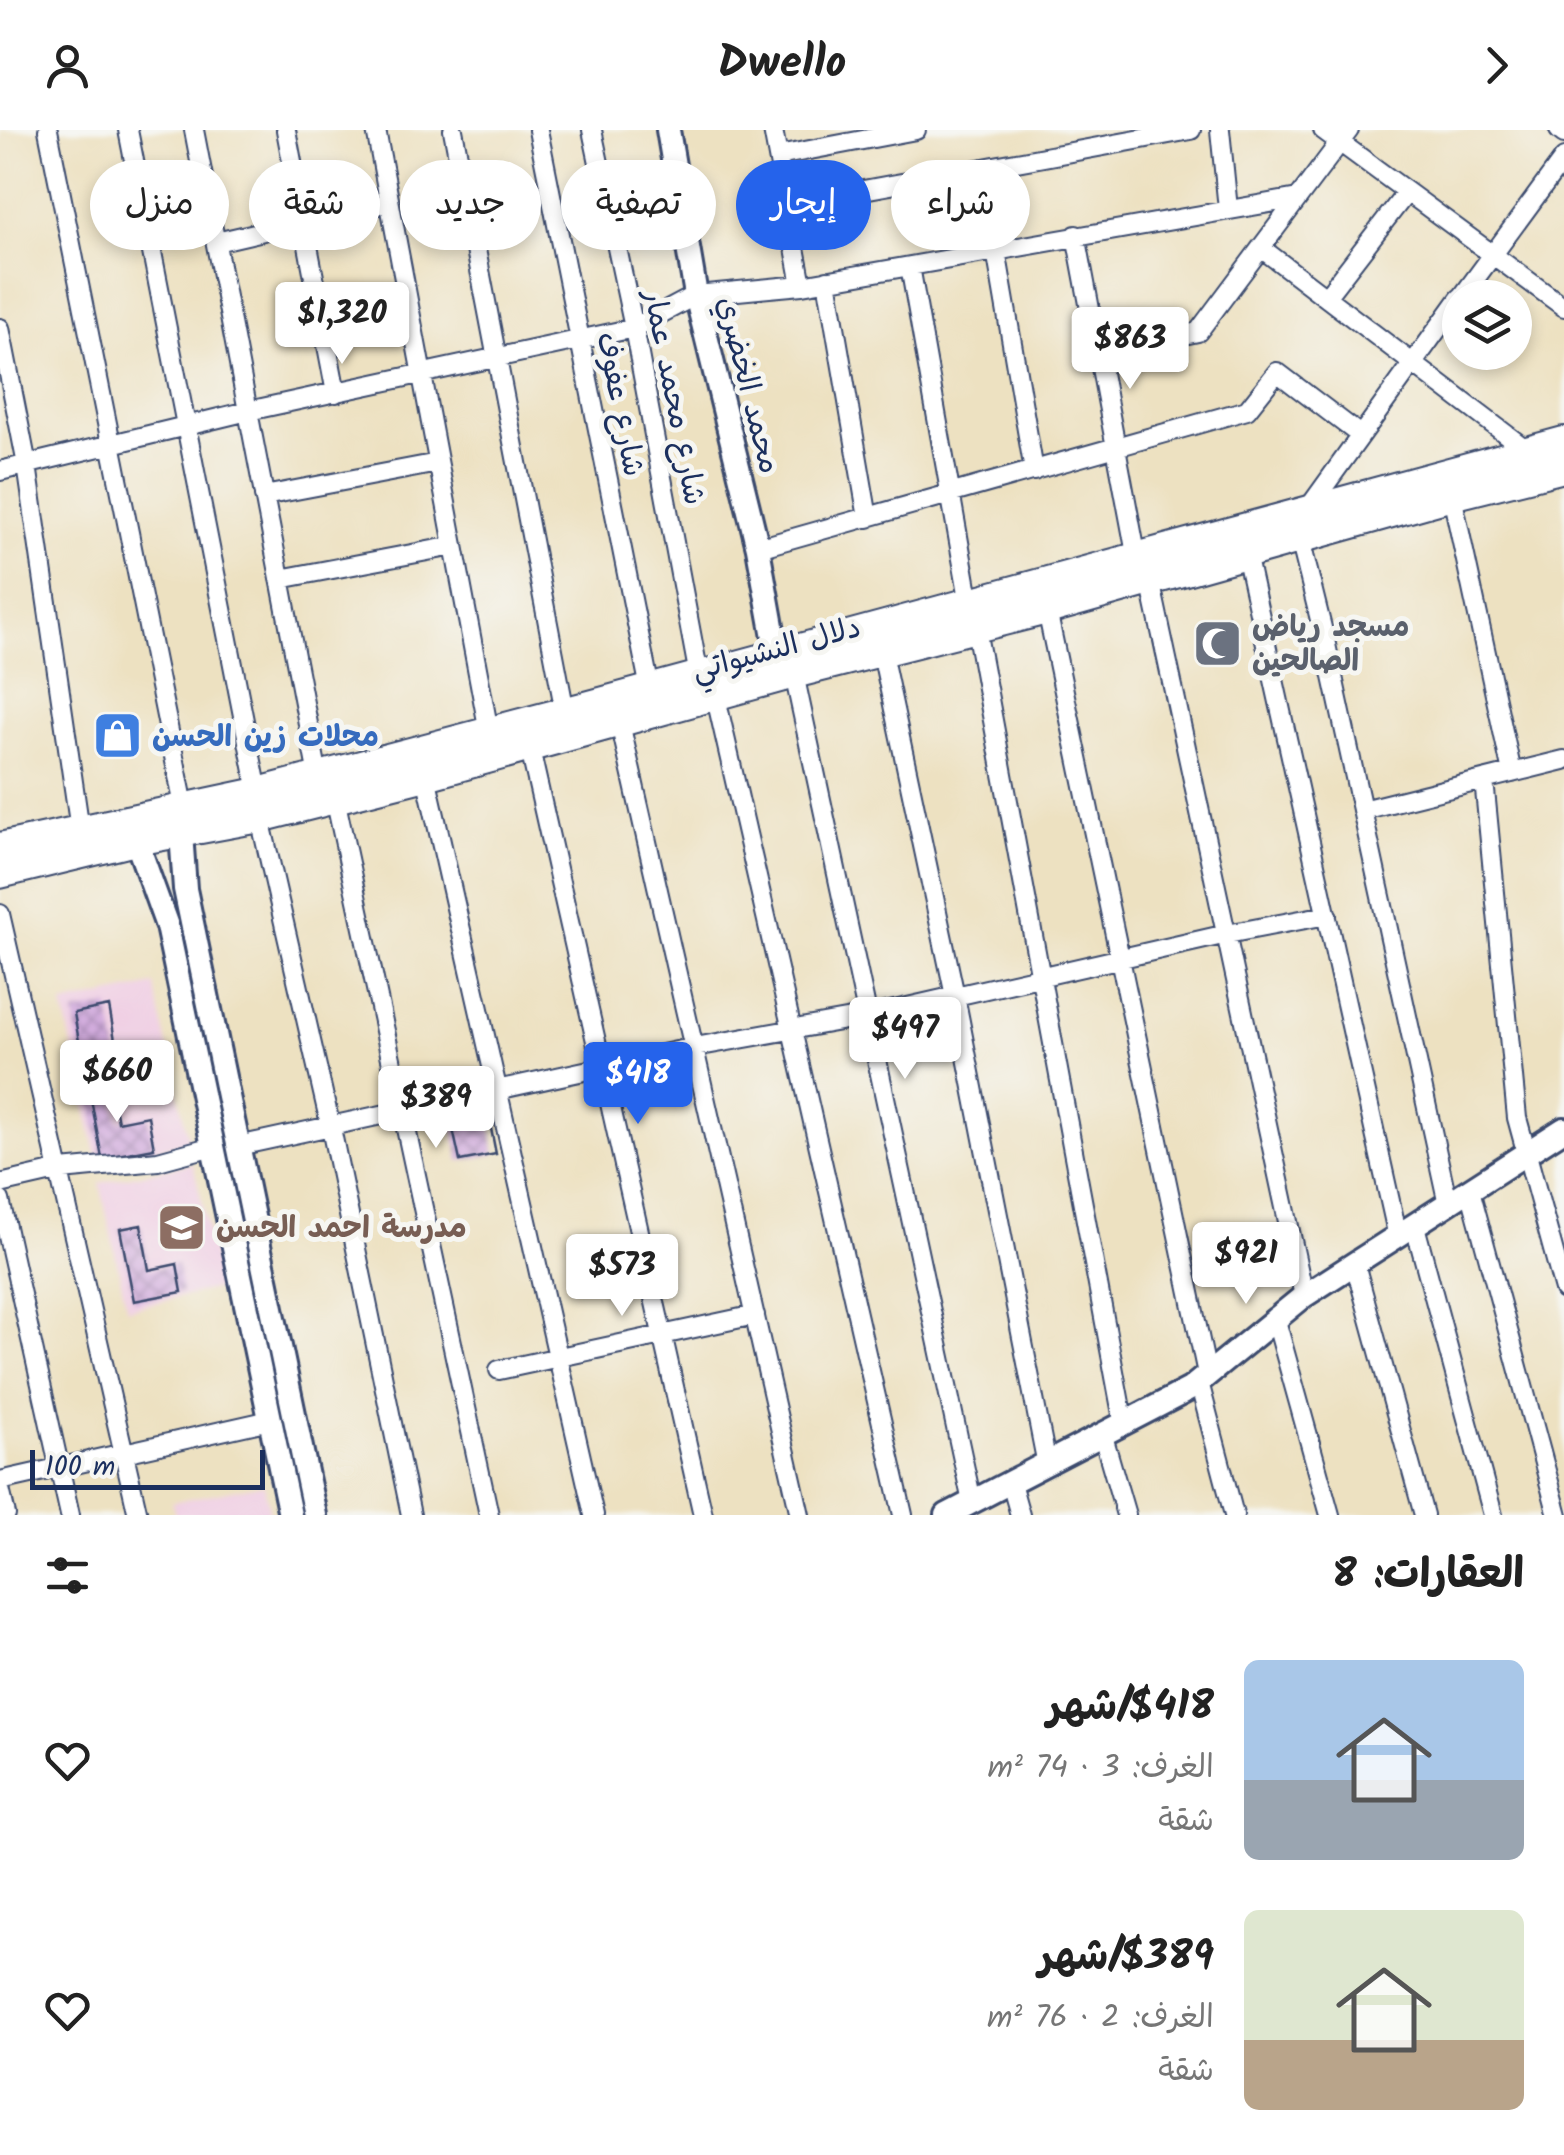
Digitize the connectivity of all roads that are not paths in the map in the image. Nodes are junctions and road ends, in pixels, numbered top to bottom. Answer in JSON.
{"nodes":[{"id":1,"x":48,"y":130,"type":"edge"},
{"id":2,"x":128,"y":130,"type":"edge"},
{"id":3,"x":194,"y":130,"type":"edge"},
{"id":4,"x":286,"y":130,"type":"edge"},
{"id":5,"x":376,"y":130,"type":"edge"},
{"id":6,"x":453,"y":130,"type":"edge"},
{"id":7,"x":538,"y":130,"type":"edge"},
{"id":8,"x":592,"y":130,"type":"edge"},
{"id":9,"x":668,"y":130,"type":"edge"},
{"id":10,"x":773,"y":130,"type":"edge"},
{"id":11,"x":916,"y":130,"type":"edge"},
{"id":12,"x":1191,"y":130,"type":"edge"},
{"id":13,"x":1220,"y":130,"type":"edge"},
{"id":14,"x":1323,"y":130,"type":"edge"},
{"id":15,"x":1344,"y":136,"type":"edge"},
{"id":16,"x":778,"y":156,"type":"junction"},
{"id":17,"x":1564,"y":158,"type":"edge"},
{"id":18,"x":200,"y":160,"type":"edge"},
{"id":19,"x":292,"y":160,"type":"edge"},
{"id":20,"x":779,"y":160,"type":"edge"},
{"id":21,"x":871,"y":189,"type":"edge"},
{"id":22,"x":1407,"y":192,"type":"junction"},
{"id":23,"x":1298,"y":198,"type":"junction"},
{"id":24,"x":389,"y":202,"type":"junction"},
{"id":25,"x":380,"y":204,"type":"edge"},
{"id":26,"x":1228,"y":209,"type":"junction"},
{"id":27,"x":1076,"y":236,"type":"junction"},
{"id":28,"x":1030,"y":244,"type":"edge"},
{"id":29,"x":1261,"y":248,"type":"junction"},
{"id":30,"x":218,"y":250,"type":"edge"},
{"id":31,"x":308,"y":250,"type":"edge"},
{"id":32,"x":796,"y":250,"type":"edge"},
{"id":33,"x":996,"y":250,"type":"joint"},
{"id":34,"x":1492,"y":254,"type":"junction"},
{"id":35,"x":910,"y":266,"type":"junction"},
{"id":36,"x":828,"y":280,"type":"junction"},
{"id":37,"x":1473,"y":280,"type":"edge"},
{"id":38,"x":802,"y":284,"type":"junction"},
{"id":39,"x":696,"y":295,"type":"junction"},
{"id":40,"x":1326,"y":296,"type":"junction"},
{"id":41,"x":1564,"y":307,"type":"edge"},
{"id":42,"x":1442,"y":323,"type":"edge"},
{"id":43,"x":0,"y":328,"type":"edge"},
{"id":44,"x":634,"y":328,"type":"junction"},
{"id":45,"x":580,"y":340,"type":"junction"},
{"id":46,"x":1098,"y":353,"type":"junction"},
{"id":47,"x":497,"y":358,"type":"junction"},
{"id":48,"x":1413,"y":362,"type":"junction"},
{"id":49,"x":422,"y":374,"type":"junction"},
{"id":50,"x":336,"y":392,"type":"junction"},
{"id":51,"x":248,"y":412,"type":"junction"},
{"id":52,"x":186,"y":426,"type":"junction"},
{"id":53,"x":1360,"y":435,"type":"junction"},
{"id":54,"x":1564,"y":441,"type":"edge"},
{"id":55,"x":112,"y":445,"type":"junction"},
{"id":56,"x":1116,"y":448,"type":"junction"},
{"id":57,"x":1528,"y":451,"type":"junction"},
{"id":58,"x":438,"y":462,"type":"junction"},
{"id":59,"x":28,"y":465,"type":"junction"},
{"id":60,"x":1564,"y":468,"type":"edge"},
{"id":61,"x":0,"y":471,"type":"edge"},
{"id":62,"x":1034,"y":472,"type":"junction"},
{"id":63,"x":951,"y":495,"type":"junction"},
{"id":64,"x":264,"y":496,"type":"junction"},
{"id":65,"x":1452,"y":496,"type":"junction"},
{"id":66,"x":868,"y":518,"type":"junction"},
{"id":67,"x":1302,"y":526,"type":"junction"},
{"id":68,"x":454,"y":546,"type":"junction"},
{"id":69,"x":758,"y":548,"type":"junction"},
{"id":70,"x":1246,"y":554,"type":"junction"},
{"id":71,"x":1143,"y":569,"type":"junction"},
{"id":72,"x":280,"y":579,"type":"junction"},
{"id":73,"x":1047,"y":610,"type":"junction"},
{"id":74,"x":973,"y":616,"type":"junction"},
{"id":75,"x":882,"y":653,"type":"junction"},
{"id":76,"x":785,"y":668,"type":"junction"},
{"id":77,"x":707,"y":687,"type":"junction"},
{"id":78,"x":650,"y":689,"type":"junction"},
{"id":79,"x":565,"y":712,"type":"junction"},
{"id":80,"x":620,"y":723,"type":"junction"},
{"id":81,"x":489,"y":732,"type":"junction"},
{"id":82,"x":530,"y":749,"type":"junction"},
{"id":83,"x":1564,"y":760,"type":"edge"},
{"id":84,"x":1512,"y":773,"type":"junction"},
{"id":85,"x":426,"y":776,"type":"junction"},
{"id":86,"x":1484,"y":780,"type":"junction"},
{"id":87,"x":326,"y":787,"type":"junction"},
{"id":88,"x":259,"y":805,"type":"junction"},
{"id":89,"x":1362,"y":810,"type":"junction"},
{"id":90,"x":178,"y":816,"type":"junction"},
{"id":91,"x":80,"y":830,"type":"junction"},
{"id":92,"x":132,"y":830,"type":"junction"},
{"id":93,"x":0,"y":847,"type":"edge"},
{"id":94,"x":0,"y":874,"type":"edge"},
{"id":95,"x":0,"y":914,"type":"edge"},
{"id":96,"x":1327,"y":914,"type":"junction"},
{"id":97,"x":1227,"y":934,"type":"junction"},
{"id":98,"x":1121,"y":960,"type":"junction"},
{"id":99,"x":1041,"y":977,"type":"junction"},
{"id":100,"x":955,"y":996,"type":"junction"},
{"id":101,"x":868,"y":1016,"type":"junction"},
{"id":102,"x":792,"y":1030,"type":"junction"},
{"id":103,"x":695,"y":1047,"type":"junction"},
{"id":104,"x":600,"y":1068,"type":"junction"},
{"id":105,"x":496,"y":1089,"type":"junction"},
{"id":106,"x":404,"y":1112,"type":"junction"},
{"id":107,"x":331,"y":1128,"type":"junction"},
{"id":108,"x":1564,"y":1129,"type":"edge"},
{"id":109,"x":213,"y":1146,"type":"junction"},
{"id":110,"x":238,"y":1146,"type":"junction"},
{"id":111,"x":1526,"y":1153,"type":"junction"},
{"id":112,"x":60,"y":1170,"type":"junction"},
{"id":113,"x":0,"y":1184,"type":"edge"},
{"id":114,"x":1470,"y":1190,"type":"junction"},
{"id":115,"x":0,"y":1200,"type":"edge"},
{"id":116,"x":1448,"y":1204,"type":"junction"},
{"id":117,"x":1407,"y":1231,"type":"junction"},
{"id":118,"x":1355,"y":1264,"type":"junction"},
{"id":119,"x":1564,"y":1290,"type":"edge"},
{"id":120,"x":1304,"y":1296,"type":"junction"},
{"id":121,"x":755,"y":1315,"type":"junction"},
{"id":122,"x":1275,"y":1317,"type":"junction"},
{"id":123,"x":660,"y":1334,"type":"junction"},
{"id":124,"x":558,"y":1357,"type":"junction"},
{"id":125,"x":499,"y":1370,"type":"dead end"},
{"id":126,"x":1203,"y":1378,"type":"junction"},
{"id":127,"x":270,"y":1420,"type":"junction"},
{"id":128,"x":1114,"y":1430,"type":"junction"},
{"id":129,"x":125,"y":1456,"type":"junction"},
{"id":130,"x":1048,"y":1465,"type":"junction"},
{"id":131,"x":60,"y":1468,"type":"junction"},
{"id":132,"x":1011,"y":1483,"type":"junction"},
{"id":133,"x":0,"y":1485,"type":"edge"},
{"id":134,"x":972,"y":1502,"type":"junction"},
{"id":135,"x":6,"y":1515,"type":"edge"},
{"id":136,"x":70,"y":1515,"type":"edge"},
{"id":137,"x":138,"y":1515,"type":"edge"},
{"id":138,"x":290,"y":1515,"type":"edge"},
{"id":139,"x":315,"y":1515,"type":"edge"},
{"id":140,"x":411,"y":1515,"type":"edge"},
{"id":141,"x":489,"y":1515,"type":"edge"},
{"id":142,"x":594,"y":1515,"type":"edge"},
{"id":143,"x":703,"y":1515,"type":"edge"},
{"id":144,"x":800,"y":1515,"type":"edge"},
{"id":145,"x":903,"y":1515,"type":"edge"},
{"id":146,"x":947,"y":1515,"type":"edge"},
{"id":147,"x":1020,"y":1515,"type":"edge"},
{"id":148,"x":1126,"y":1515,"type":"edge"},
{"id":149,"x":1234,"y":1515,"type":"edge"},
{"id":150,"x":1330,"y":1515,"type":"edge"},
{"id":151,"x":1424,"y":1515,"type":"edge"},
{"id":152,"x":1493,"y":1515,"type":"edge"},
{"id":153,"x":1558,"y":1515,"type":"edge"}],
"edges":[{"from":1,"to":55,"type":"street"},
{"from":2,"to":52,"type":"street"},
{"from":3,"to":18,"type":"street"},
{"from":4,"to":19,"type":"street"},
{"from":5,"to":24,"type":"street"},
{"from":6,"to":47,"type":"street"},
{"from":7,"to":45,"type":"street","name":"شارع عفوف"},
{"from":8,"to":44,"type":"street","name":"شارع محمد عمار"},
{"from":9,"to":39,"type":"street","name":"محمد الخضري"},
{"from":10,"to":16,"type":"street"},
{"from":11,"to":16,"type":"street"},
{"from":12,"to":21,"type":"street"},
{"from":13,"to":26,"type":"street"},
{"from":14,"to":15,"type":"street"},
{"from":15,"to":22,"type":"street"},
{"from":15,"to":23,"type":"street"},
{"from":16,"to":20,"type":"street"},
{"from":17,"to":34,"type":"street"},
{"from":22,"to":34,"type":"street"},
{"from":22,"to":40,"type":"street"},
{"from":23,"to":26,"type":"street"},
{"from":23,"to":29,"type":"street"},
{"from":24,"to":25,"type":"street"},
{"from":24,"to":49,"type":"street"},
{"from":26,"to":27,"type":"street"},
{"from":27,"to":28,"type":"street"},
{"from":27,"to":46,"type":"street"},
{"from":29,"to":40,"type":"street"},
{"from":29,"to":46,"type":"street"},
{"from":30,"to":51,"type":"street"},
{"from":31,"to":50,"type":"street"},
{"from":32,"to":38,"type":"street"},
{"from":33,"to":35,"type":"street"},
{"from":33,"to":62,"type":"street"},
{"from":34,"to":37,"type":"street"},
{"from":34,"to":41,"type":"street"},
{"from":35,"to":36,"type":"street"},
{"from":35,"to":63,"type":"street"},
{"from":36,"to":38,"type":"street"},
{"from":36,"to":66,"type":"street"},
{"from":38,"to":39,"type":"street"},
{"from":39,"to":44,"type":"street"},
{"from":39,"to":69,"type":"street","name":"محمد الخضري"},
{"from":40,"to":48,"type":"street"},
{"from":42,"to":48,"type":"street"},
{"from":43,"to":59,"type":"street"},
{"from":44,"to":45,"type":"street"},
{"from":44,"to":77,"type":"street","name":"شارع محمد عمار"},
{"from":45,"to":47,"type":"street"},
{"from":45,"to":78,"type":"street","name":"شارع عفوف"},
{"from":46,"to":56,"type":"street"},
{"from":47,"to":49,"type":"street"},
{"from":47,"to":79,"type":"street"},
{"from":48,"to":53,"type":"street"},
{"from":48,"to":57,"type":"street"},
{"from":49,"to":50,"type":"street"},
{"from":49,"to":58,"type":"street"},
{"from":50,"to":51,"type":"street"},
{"from":51,"to":52,"type":"street"},
{"from":51,"to":64,"type":"street"},
{"from":52,"to":55,"type":"street"},
{"from":52,"to":88,"type":"street"},
{"from":53,"to":56,"type":"street"},
{"from":53,"to":67,"type":"street"},
{"from":54,"to":57,"type":"main road","name":"دلال النشيواتي"},
{"from":55,"to":59,"type":"street"},
{"from":55,"to":90,"type":"street"},
{"from":56,"to":62,"type":"street"},
{"from":56,"to":71,"type":"street"},
{"from":57,"to":67,"type":"main road","name":"دلال النشيواتي"},
{"from":58,"to":64,"type":"street"},
{"from":58,"to":68,"type":"street"},
{"from":59,"to":61,"type":"street"},
{"from":59,"to":91,"type":"street"},
{"from":60,"to":65,"type":"main road","name":"دلال النشيواتي"},
{"from":62,"to":63,"type":"street"},
{"from":63,"to":66,"type":"street"},
{"from":63,"to":74,"type":"street"},
{"from":64,"to":72,"type":"street"},
{"from":65,"to":67,"type":"main road","name":"دلال النشيواتي"},
{"from":65,"to":84,"type":"street"},
{"from":66,"to":69,"type":"street"},
{"from":67,"to":70,"type":"main road","name":"دلال النشيواتي"},
{"from":67,"to":71,"type":"main road","name":"دلال النشيواتي"},
{"from":67,"to":89,"type":"street"},
{"from":68,"to":72,"type":"street"},
{"from":68,"to":81,"type":"street"},
{"from":69,"to":76,"type":"street","name":"محمد الخضري"},
{"from":70,"to":71,"type":"main road","name":"دلال النشيواتي"},
{"from":70,"to":96,"type":"street"},
{"from":71,"to":73,"type":"main road","name":"دلال النشيواتي"},
{"from":71,"to":74,"type":"main road","name":"دلال النشيواتي"},
{"from":71,"to":97,"type":"street"},
{"from":72,"to":87,"type":"street"},
{"from":73,"to":74,"type":"main road","name":"دلال النشيواتي"},
{"from":73,"to":98,"type":"street"},
{"from":74,"to":75,"type":"main road","name":"دلال النشيواتي"},
{"from":74,"to":76,"type":"main road","name":"دلال النشيواتي"},
{"from":74,"to":99,"type":"street"},
{"from":75,"to":76,"type":"main road","name":"دلال النشيواتي"},
{"from":75,"to":100,"type":"street"},
{"from":76,"to":77,"type":"main road","name":"دلال النشيواتي"},
{"from":76,"to":101,"type":"street"},
{"from":77,"to":78,"type":"main road","name":"دلال النشيواتي"},
{"from":77,"to":80,"type":"main road","name":"دلال النشيواتي"},
{"from":77,"to":102,"type":"street","name":"شارع محمد عمار"},
{"from":78,"to":79,"type":"main road","name":"دلال النشيواتي"},
{"from":79,"to":81,"type":"main road","name":"دلال النشيواتي"},
{"from":80,"to":82,"type":"main road","name":"دلال النشيواتي"},
{"from":80,"to":103,"type":"street"},
{"from":81,"to":87,"type":"main road","name":"دلال النشيواتي"},
{"from":82,"to":85,"type":"main road","name":"دلال النشيواتي"},
{"from":82,"to":104,"type":"street"},
{"from":83,"to":84,"type":"street"},
{"from":84,"to":86,"type":"street"},
{"from":85,"to":87,"type":"main road","name":"دلال النشيواتي"},
{"from":85,"to":105,"type":"street"},
{"from":86,"to":89,"type":"street"},
{"from":86,"to":111,"type":"street"},
{"from":87,"to":88,"type":"main road","name":"دلال النشيواتي"},
{"from":87,"to":106,"type":"street"},
{"from":88,"to":90,"type":"main road","name":"دلال النشيواتي"},
{"from":88,"to":107,"type":"street"},
{"from":89,"to":116,"type":"street"},
{"from":90,"to":92,"type":"main road","name":"دلال النشيواتي"},
{"from":90,"to":110,"type":"street"},
{"from":91,"to":92,"type":"main road","name":"دلال النشيواتي"},
{"from":91,"to":93,"type":"main road","name":"دلال النشيواتي"},
{"from":92,"to":94,"type":"main road","name":"دلال النشيواتي"},
{"from":92,"to":109,"type":"street"},
{"from":95,"to":112,"type":"street"},
{"from":96,"to":97,"type":"street"},
{"from":96,"to":117,"type":"street"},
{"from":97,"to":98,"type":"street"},
{"from":97,"to":120,"type":"street"},
{"from":98,"to":99,"type":"street"},
{"from":98,"to":126,"type":"street"},
{"from":99,"to":100,"type":"street"},
{"from":99,"to":128,"type":"street"},
{"from":100,"to":101,"type":"street"},
{"from":100,"to":130,"type":"street"},
{"from":101,"to":102,"type":"street"},
{"from":101,"to":134,"type":"street"},
{"from":102,"to":103,"type":"street"},
{"from":102,"to":145,"type":"street","name":"شارع محمد عمار"},
{"from":103,"to":104,"type":"street"},
{"from":103,"to":121,"type":"street"},
{"from":104,"to":105,"type":"street"},
{"from":104,"to":123,"type":"street"},
{"from":105,"to":106,"type":"street"},
{"from":105,"to":124,"type":"street"},
{"from":106,"to":107,"type":"street"},
{"from":106,"to":141,"type":"street"},
{"from":107,"to":110,"type":"street"},
{"from":107,"to":140,"type":"street"},
{"from":108,"to":111,"type":"street"},
{"from":109,"to":112,"type":"street"},
{"from":109,"to":127,"type":"street"},
{"from":110,"to":139,"type":"street"},
{"from":111,"to":114,"type":"street"},
{"from":111,"to":119,"type":"street"},
{"from":112,"to":113,"type":"street"},
{"from":112,"to":129,"type":"street"},
{"from":114,"to":116,"type":"street"},
{"from":114,"to":153,"type":"street"},
{"from":115,"to":131,"type":"street"},
{"from":116,"to":117,"type":"street"},
{"from":117,"to":118,"type":"street"},
{"from":117,"to":152,"type":"street"},
{"from":118,"to":120,"type":"street"},
{"from":118,"to":151,"type":"street"},
{"from":120,"to":122,"type":"street"},
{"from":121,"to":123,"type":"street"},
{"from":121,"to":144,"type":"street"},
{"from":122,"to":126,"type":"street"},
{"from":122,"to":150,"type":"street"},
{"from":123,"to":124,"type":"street"},
{"from":123,"to":143,"type":"street"},
{"from":124,"to":125,"type":"street"},
{"from":124,"to":142,"type":"street"},
{"from":126,"to":128,"type":"street"},
{"from":126,"to":149,"type":"street"},
{"from":127,"to":129,"type":"street"},
{"from":127,"to":138,"type":"street"},
{"from":128,"to":130,"type":"street"},
{"from":128,"to":148,"type":"street"},
{"from":129,"to":131,"type":"street"},
{"from":129,"to":137,"type":"street"},
{"from":130,"to":132,"type":"street"},
{"from":131,"to":133,"type":"street"},
{"from":131,"to":136,"type":"street"},
{"from":132,"to":134,"type":"street"},
{"from":132,"to":147,"type":"street"},
{"from":133,"to":135,"type":"street"},
{"from":134,"to":146,"type":"street"}]}
